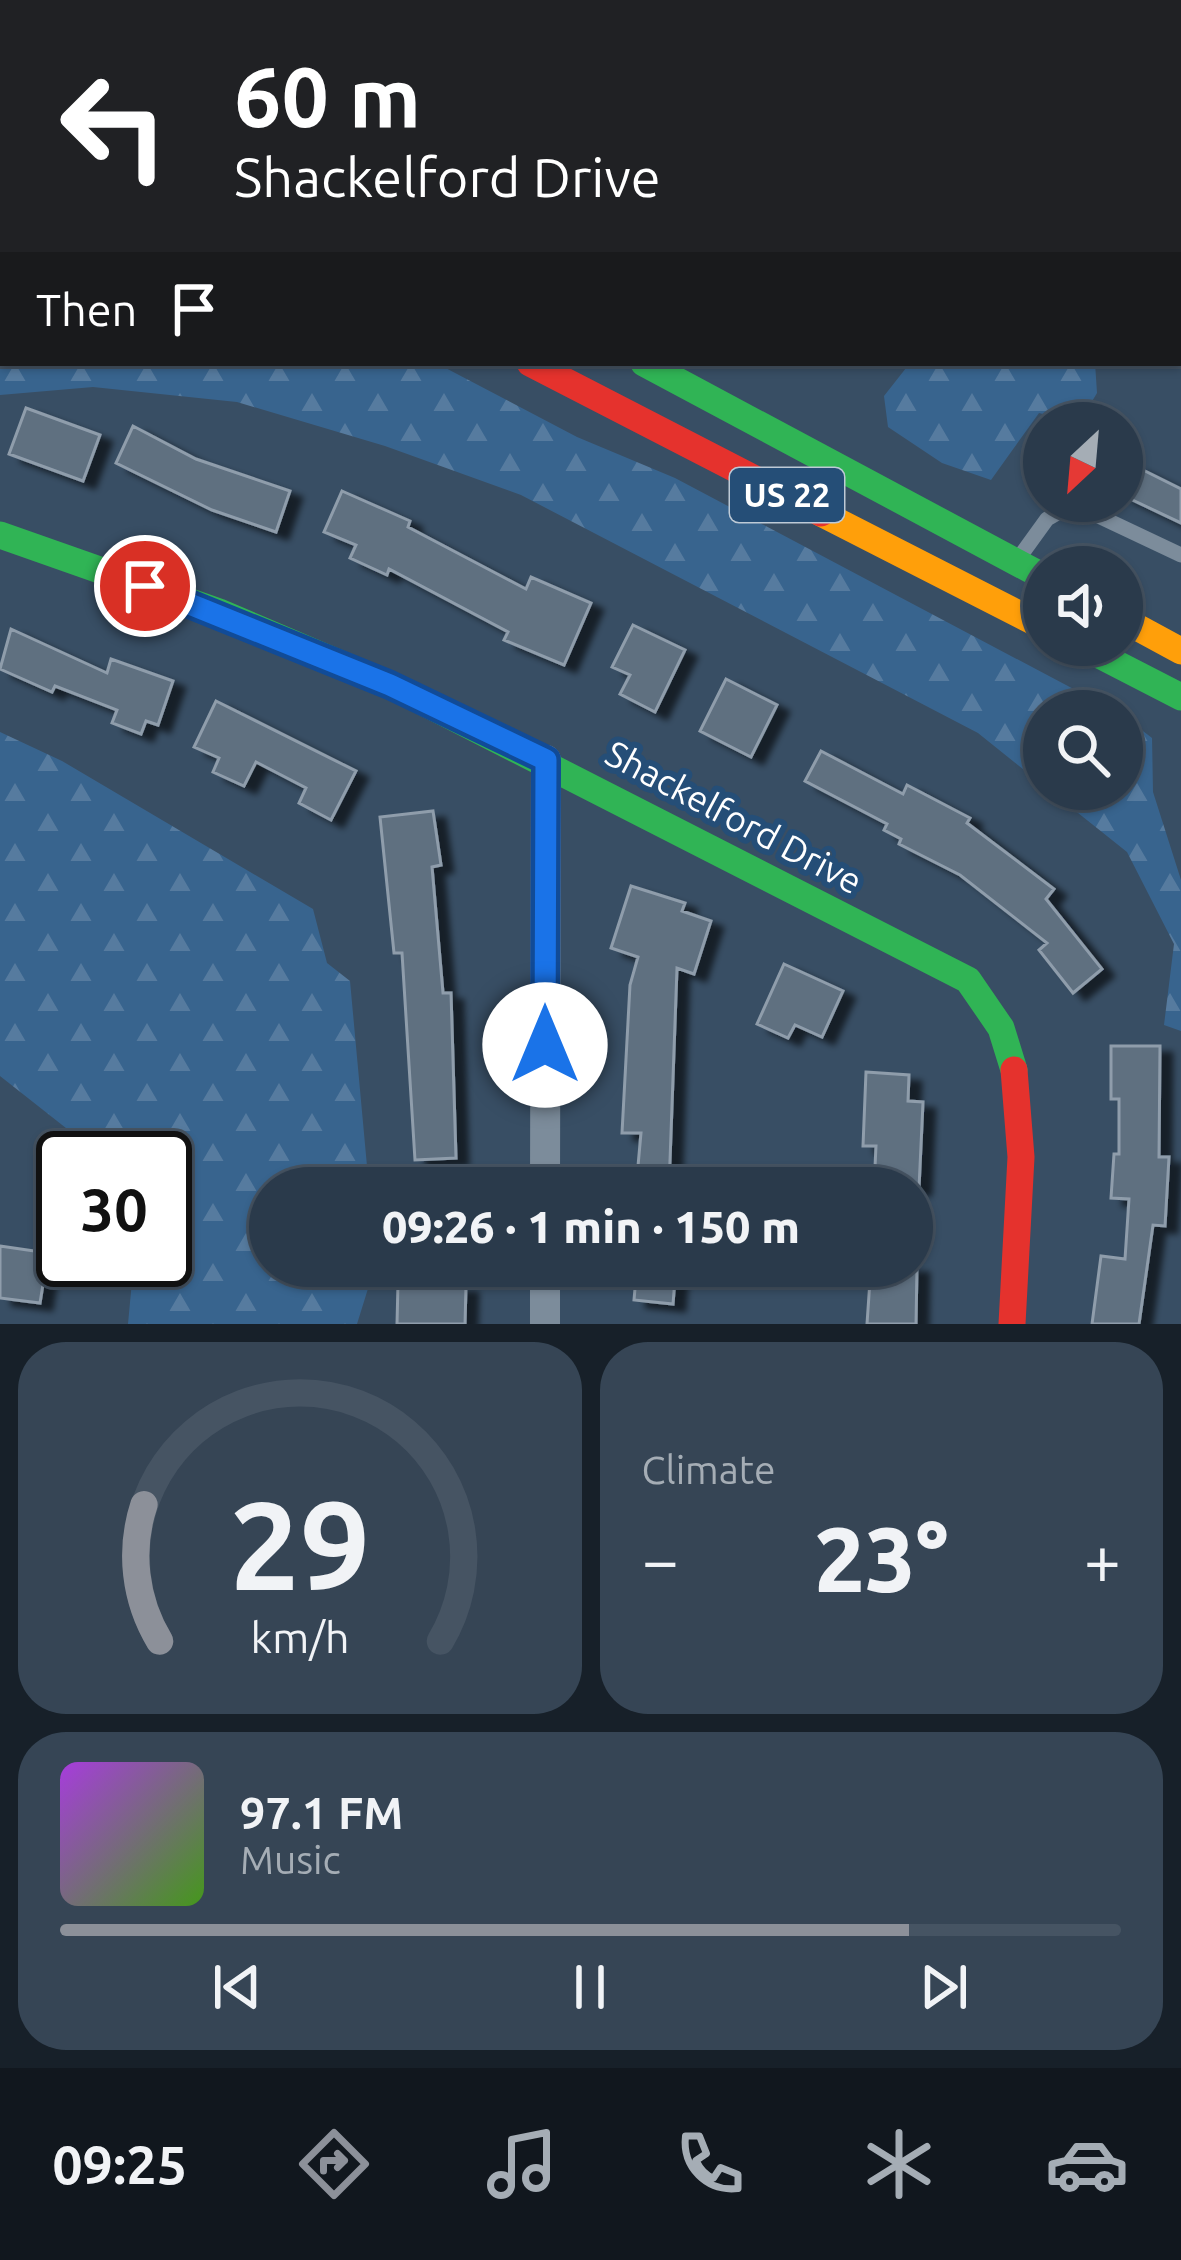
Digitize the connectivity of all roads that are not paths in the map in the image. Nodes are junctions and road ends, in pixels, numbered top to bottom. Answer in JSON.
{"nodes":[{"id":1,"x":536,"y":366,"type":"edge"},
{"id":2,"x":650,"y":366,"type":"edge"},
{"id":3,"x":0,"y":535,"type":"edge"},
{"id":4,"x":1181,"y":555,"type":"edge"},
{"id":5,"x":1016,"y":562,"type":"junction"},
{"id":6,"x":1023,"y":566,"type":"edge"},
{"id":7,"x":1023,"y":616,"type":"edge"},
{"id":8,"x":1143,"y":630,"type":"edge"},
{"id":9,"x":1181,"y":651,"type":"edge"},
{"id":10,"x":1121,"y":666,"type":"edge"},
{"id":11,"x":1181,"y":697,"type":"edge"},
{"id":12,"x":546,"y":760,"type":"junction"},
{"id":13,"x":545,"y":1167,"type":"edge"},
{"id":14,"x":545,"y":1287,"type":"edge"},
{"id":15,"x":544,"y":1324,"type":"edge"},
{"id":16,"x":1012,"y":1324,"type":"edge"}],
"edges":[{"from":1,"to":7,"type":"main road","number":"US 22"},
{"from":2,"to":5,"type":"main road","number":"US 22"},
{"from":3,"to":12,"type":"main road","name":"Shackelford Drive"},
{"from":4,"to":5,"type":"lane"},
{"from":5,"to":6,"type":"main road","number":"US 22"},
{"from":8,"to":9,"type":"main road"},
{"from":10,"to":11,"type":"main road"},
{"from":12,"to":13,"type":"street"},
{"from":12,"to":16,"type":"main road","name":"Shackelford Drive"},
{"from":14,"to":15,"type":"street"}]}
